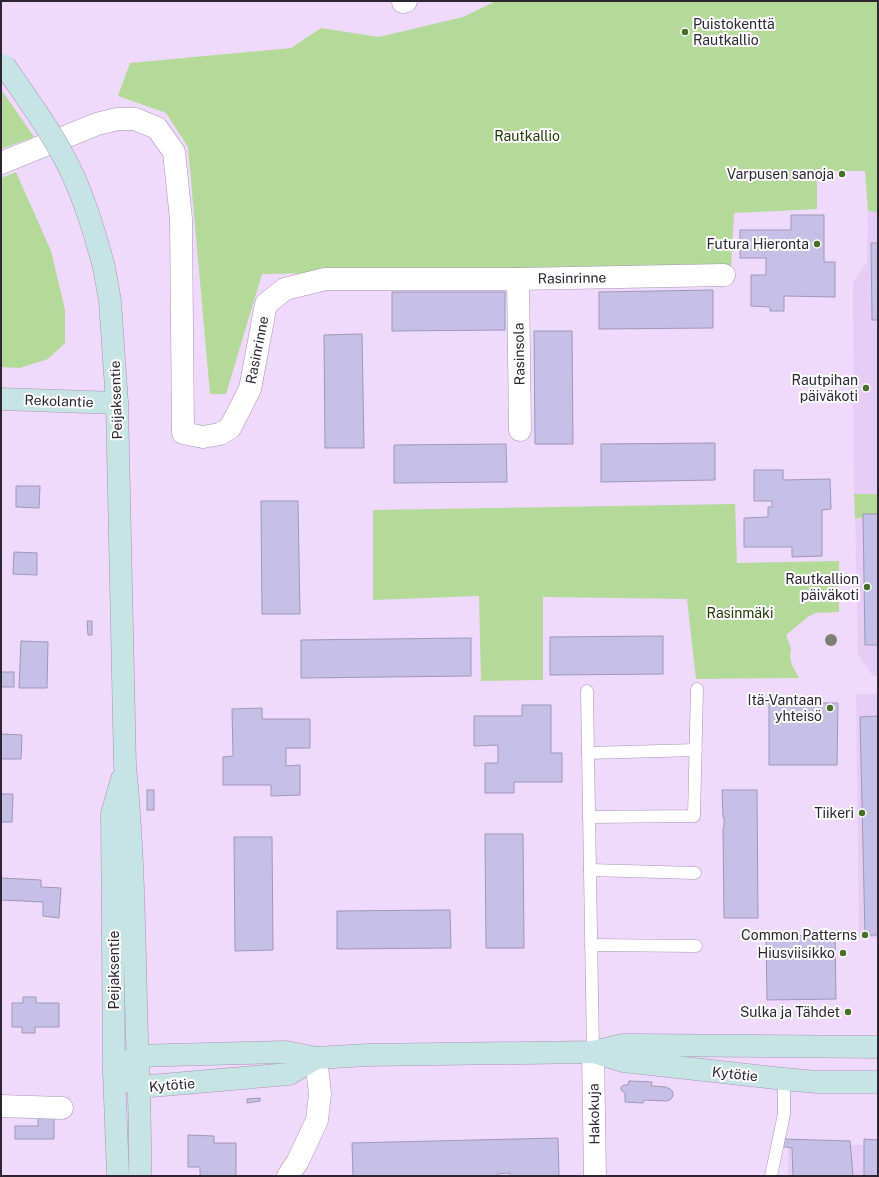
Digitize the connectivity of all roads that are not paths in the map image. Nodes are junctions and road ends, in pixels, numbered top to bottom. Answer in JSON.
{"nodes":[{"id":1,"x":3,"y":62,"type":"edge"},
{"id":2,"x":1,"y":163,"type":"edge"},
{"id":3,"x":724,"y":275,"type":"dead end"},
{"id":4,"x":518,"y":279,"type":"junction"},
{"id":5,"x":1,"y":399,"type":"edge"},
{"id":6,"x":117,"y":403,"type":"junction"},
{"id":7,"x":520,"y":430,"type":"dead end"},
{"id":8,"x":697,"y":689,"type":"dead end"},
{"id":9,"x":587,"y":691,"type":"dead end"},
{"id":10,"x":696,"y":750,"type":"junction"},
{"id":11,"x":588,"y":753,"type":"junction"},
{"id":12,"x":125,"y":766,"type":"junction"},
{"id":13,"x":589,"y":817,"type":"junction"},
{"id":14,"x":590,"y":870,"type":"junction"},
{"id":15,"x":695,"y":873,"type":"dead end"},
{"id":16,"x":591,"y":945,"type":"junction"},
{"id":17,"x":696,"y":946,"type":"dead end"},
{"id":18,"x":878,"y":1047,"type":"edge"},
{"id":19,"x":593,"y":1052,"type":"junction"},
{"id":20,"x":137,"y":1056,"type":"junction"},
{"id":21,"x":316,"y":1058,"type":"junction"},
{"id":22,"x":114,"y":1072,"type":"junction"},
{"id":23,"x":784,"y":1079,"type":"junction"},
{"id":24,"x":878,"y":1082,"type":"edge"},
{"id":25,"x":139,"y":1087,"type":"junction"},
{"id":26,"x":1,"y":1106,"type":"edge"},
{"id":27,"x":62,"y":1108,"type":"dead end"},
{"id":28,"x":118,"y":1176,"type":"edge"},
{"id":29,"x":140,"y":1176,"type":"edge"},
{"id":30,"x":288,"y":1176,"type":"edge"},
{"id":31,"x":595,"y":1176,"type":"edge"},
{"id":32,"x":771,"y":1176,"type":"edge"}],
"edges":[{"from":1,"to":6,"type":"main road","name":"Peijaksentie","bridge":true},
{"from":2,"to":4,"type":"street","name":"Rasinrinne"},
{"from":3,"to":4,"type":"street","name":"Rasinrinne"},
{"from":4,"to":7,"type":"street","name":"Rasinsola"},
{"from":5,"to":6,"type":"main road","name":"Rekolantie"},
{"from":6,"to":12,"type":"main road","name":"Peijaksentie"},
{"from":8,"to":10,"type":"lane"},
{"from":9,"to":11,"type":"lane"},
{"from":10,"to":11,"type":"lane"},
{"from":10,"to":13,"type":"lane"},
{"from":11,"to":13,"type":"lane"},
{"from":12,"to":20,"type":"main road","name":"Peijaksentie"},
{"from":12,"to":22,"type":"main road","name":"Peijaksentie"},
{"from":13,"to":14,"type":"lane"},
{"from":14,"to":15,"type":"lane"},
{"from":14,"to":16,"type":"lane"},
{"from":16,"to":17,"type":"lane"},
{"from":16,"to":19,"type":"lane"},
{"from":18,"to":19,"type":"main road","name":"Kytötie"},
{"from":19,"to":21,"type":"main road","name":"Kytötie"},
{"from":19,"to":23,"type":"main road","name":"Kytötie"},
{"from":19,"to":31,"type":"street","name":"Hakokuja"},
{"from":20,"to":21,"type":"main road","name":"Kytötie"},
{"from":20,"to":22,"type":"main road"},
{"from":20,"to":25,"type":"main road","name":"Peijaksentie"},
{"from":21,"to":25,"type":"main road","name":"Kytötie"},
{"from":21,"to":30,"type":"street"},
{"from":22,"to":25,"type":"main road","name":"Kytötie"},
{"from":22,"to":28,"type":"main road","name":"Peijaksentie"},
{"from":23,"to":24,"type":"main road","name":"Kytötie"},
{"from":23,"to":32,"type":"lane"},
{"from":25,"to":29,"type":"main road","name":"Peijaksentie"},
{"from":26,"to":27,"type":"street"}]}
